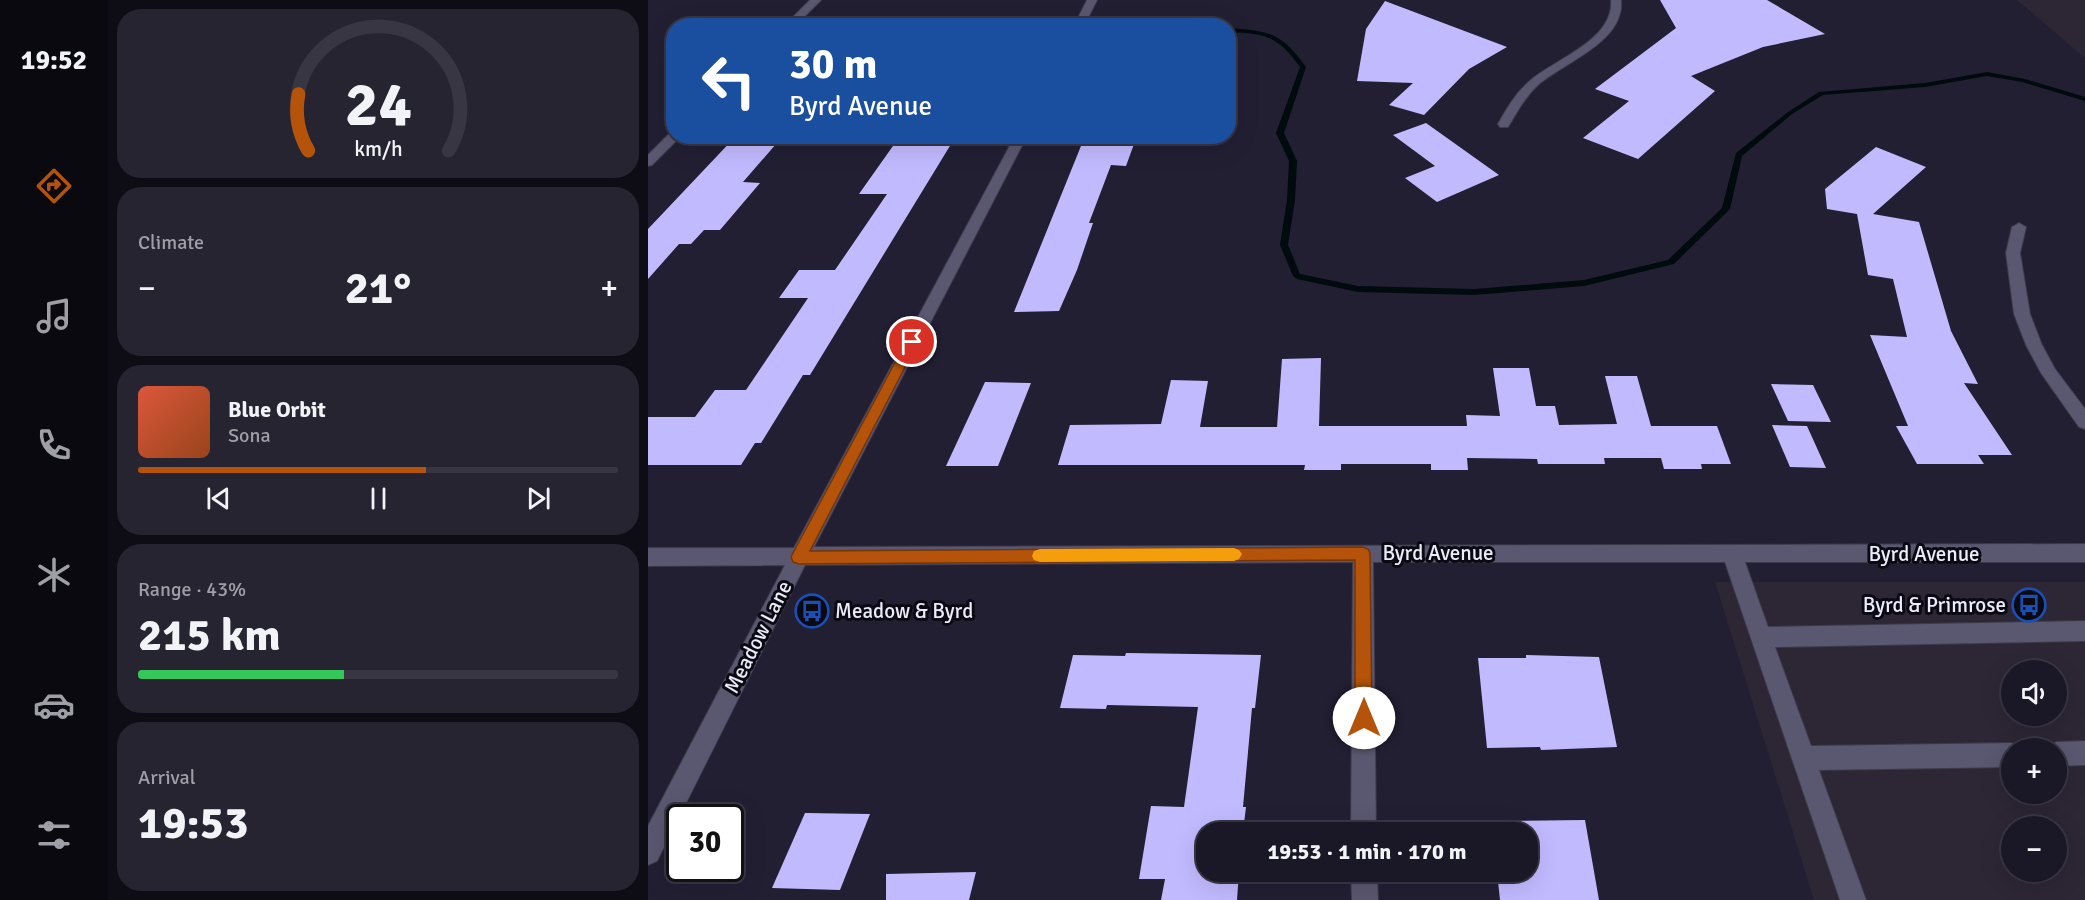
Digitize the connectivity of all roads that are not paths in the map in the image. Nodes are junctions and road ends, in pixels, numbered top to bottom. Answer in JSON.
{"nodes":[{"id":1,"x":816,"y":0,"type":"edge"},
{"id":2,"x":1092,"y":0,"type":"edge"},
{"id":3,"x":1616,"y":0,"type":"edge"},
{"id":4,"x":797,"y":18,"type":"edge"},
{"id":5,"x":1083,"y":18,"type":"edge"},
{"id":6,"x":1504,"y":124,"type":"dead end"},
{"id":7,"x":666,"y":144,"type":"edge"},
{"id":8,"x":1017,"y":144,"type":"edge"},
{"id":9,"x":648,"y":162,"type":"edge"},
{"id":10,"x":2019,"y":227,"type":"dead end"},
{"id":11,"x":2085,"y":422,"type":"edge"},
{"id":12,"x":1363,"y":553,"type":"junction"},
{"id":13,"x":1732,"y":554,"type":"junction"},
{"id":14,"x":2085,"y":554,"type":"edge"},
{"id":15,"x":648,"y":557,"type":"edge"},
{"id":16,"x":799,"y":557,"type":"junction"},
{"id":17,"x":2085,"y":631,"type":"edge"},
{"id":18,"x":1761,"y":637,"type":"junction"},
{"id":19,"x":2085,"y":753,"type":"edge"},
{"id":20,"x":2067,"y":754,"type":"edge"},
{"id":21,"x":2001,"y":755,"type":"edge"},
{"id":22,"x":1803,"y":758,"type":"junction"},
{"id":23,"x":1364,"y":822,"type":"edge"},
{"id":24,"x":648,"y":852,"type":"edge"},
{"id":25,"x":1364,"y":882,"type":"edge"},
{"id":26,"x":1365,"y":900,"type":"edge"},
{"id":27,"x":1853,"y":900,"type":"edge"}],
"edges":[{"from":1,"to":4,"type":"street"},
{"from":2,"to":5,"type":"street"},
{"from":3,"to":6,"type":"street"},
{"from":7,"to":9,"type":"street"},
{"from":8,"to":16,"type":"street","name":"Meadow Lane"},
{"from":10,"to":11,"type":"street"},
{"from":12,"to":13,"type":"street","name":"Byrd Avenue"},
{"from":12,"to":16,"type":"street","name":"Byrd Avenue"},
{"from":12,"to":23,"type":"street"},
{"from":13,"to":14,"type":"street","name":"Byrd Avenue"},
{"from":13,"to":18,"type":"street"},
{"from":15,"to":16,"type":"street","name":"Byrd Avenue"},
{"from":16,"to":24,"type":"street","name":"Meadow Lane"},
{"from":17,"to":18,"type":"street"},
{"from":18,"to":22,"type":"street"},
{"from":19,"to":20,"type":"street"},
{"from":21,"to":22,"type":"street"},
{"from":22,"to":27,"type":"street"},
{"from":25,"to":26,"type":"street"}]}
